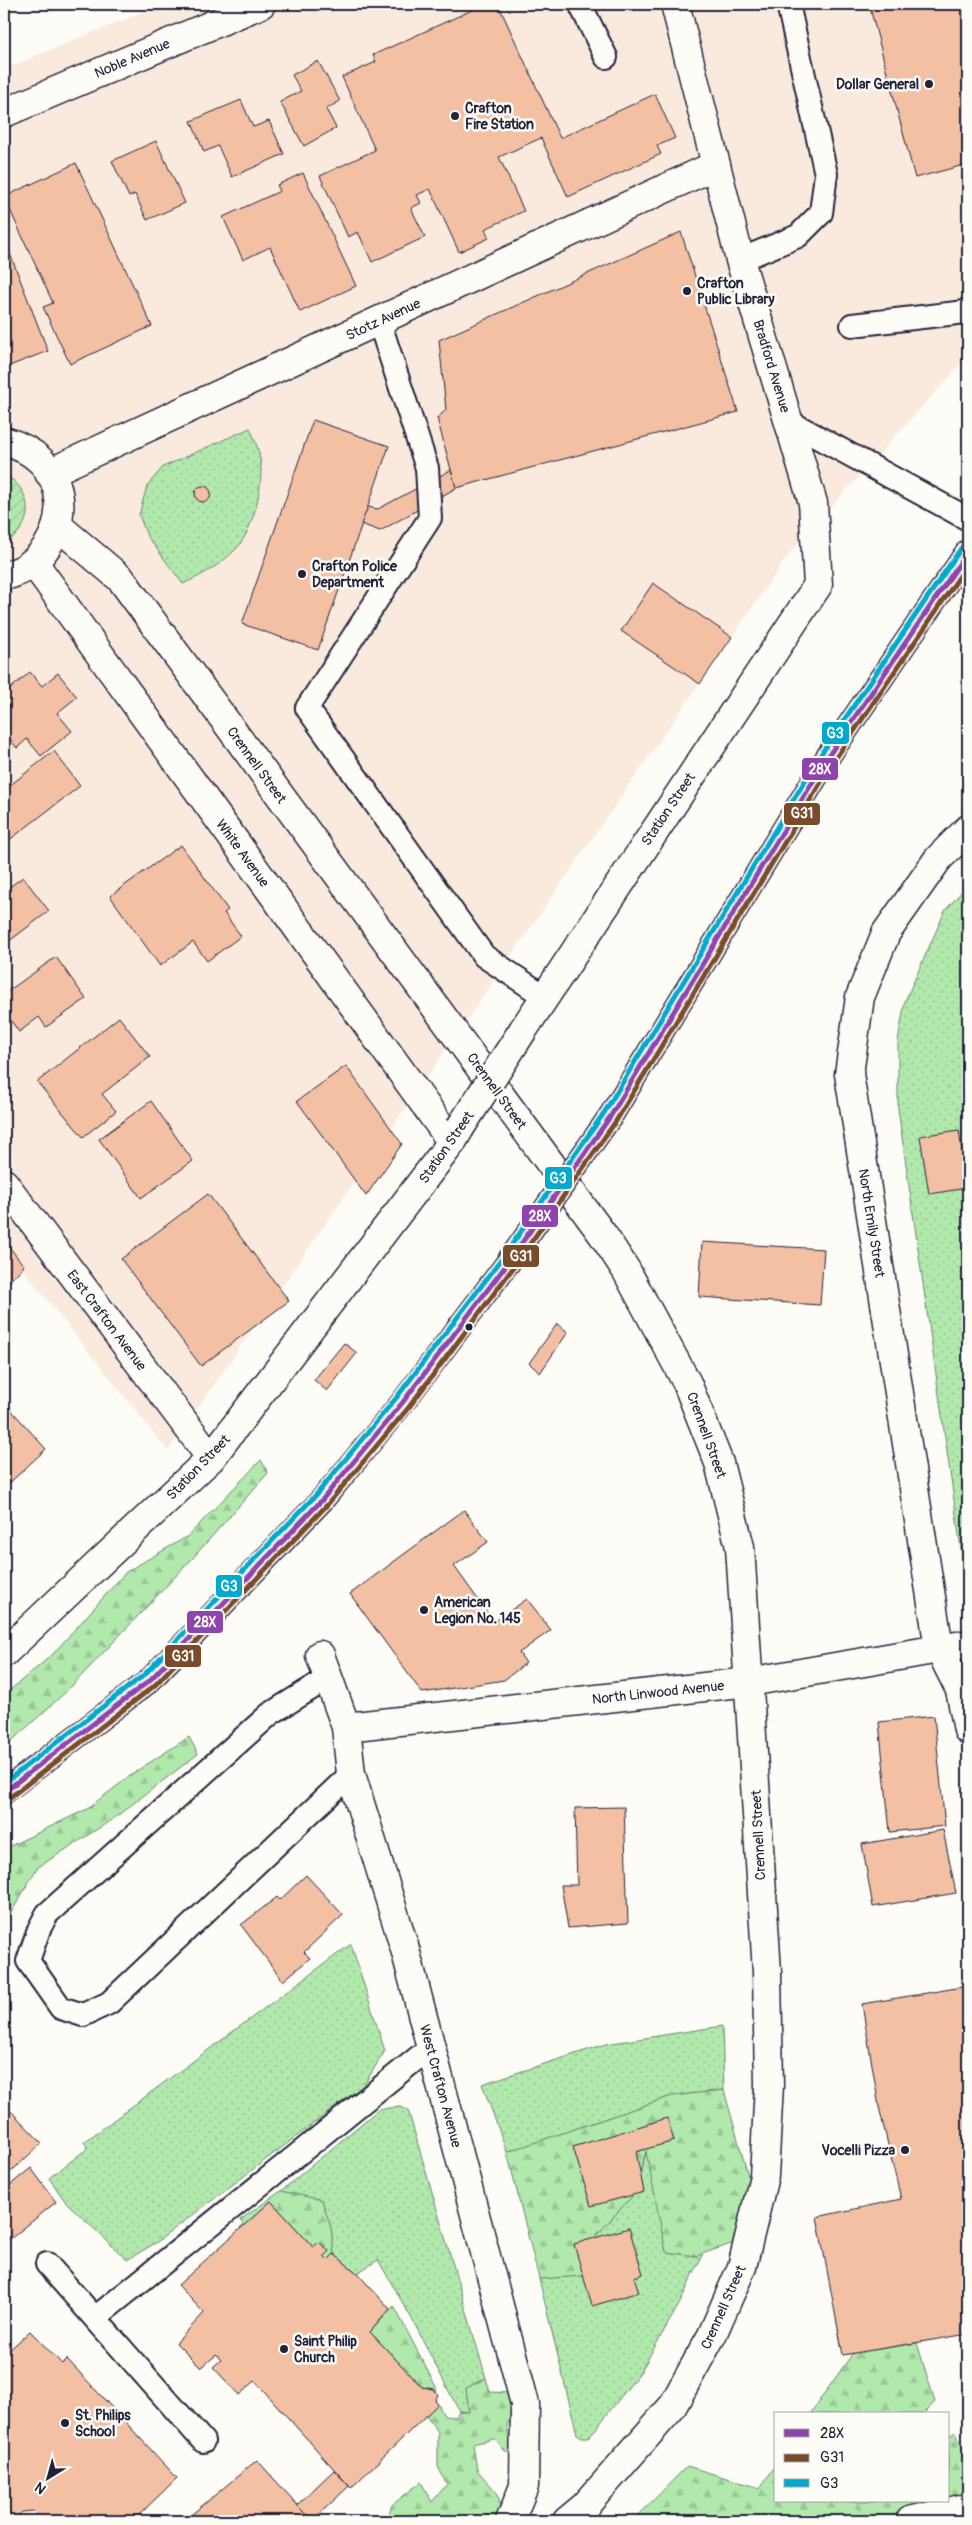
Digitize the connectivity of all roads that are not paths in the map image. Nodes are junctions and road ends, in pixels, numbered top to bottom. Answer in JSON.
{"nodes":[{"id":1,"x":261,"y":4,"type":"edge"},
{"id":2,"x":580,"y":4,"type":"edge"},
{"id":3,"x":674,"y":4,"type":"edge"},
{"id":4,"x":788,"y":4,"type":"edge"},
{"id":5,"x":606,"y":57,"type":"dead end"},
{"id":6,"x":4,"y":113,"type":"edge"},
{"id":7,"x":716,"y":165,"type":"junction"},
{"id":8,"x":740,"y":260,"type":"junction"},
{"id":9,"x":968,"y":309,"type":"edge"},
{"id":10,"x":379,"y":321,"type":"junction"},
{"id":11,"x":852,"y":325,"type":"dead end"},
{"id":12,"x":788,"y":421,"type":"junction"},
{"id":13,"x":4,"y":441,"type":"edge"},
{"id":14,"x":49,"y":474,"type":"junction"},
{"id":15,"x":968,"y":519,"type":"edge"},
{"id":16,"x":58,"y":526,"type":"junction"},
{"id":17,"x":968,"y":551,"type":"edge"},
{"id":18,"x":34,"y":563,"type":"junction"},
{"id":19,"x":4,"y":576,"type":"edge"},
{"id":20,"x":818,"y":585,"type":"joint"},
{"id":21,"x":968,"y":829,"type":"edge"},
{"id":22,"x":544,"y":996,"type":"junction"},
{"id":23,"x":456,"y":1135,"type":"junction"},
{"id":24,"x":4,"y":1183,"type":"edge"},
{"id":25,"x":211,"y":1458,"type":"junction"},
{"id":26,"x":968,"y":1644,"type":"edge"},
{"id":27,"x":939,"y":1648,"type":"junction"},
{"id":28,"x":4,"y":1653,"type":"edge"},
{"id":29,"x":324,"y":1666,"type":"joint"},
{"id":30,"x":749,"y":1682,"type":"junction"},
{"id":31,"x":346,"y":1727,"type":"junction"},
{"id":32,"x":968,"y":1730,"type":"edge"},
{"id":33,"x":351,"y":1774,"type":"junction"},
{"id":34,"x":4,"y":1792,"type":"edge"},
{"id":35,"x":431,"y":2047,"type":"junction"},
{"id":36,"x":47,"y":2264,"type":"dead end"},
{"id":37,"x":95,"y":2318,"type":"junction"},
{"id":38,"x":203,"y":2440,"type":"dead end"},
{"id":39,"x":968,"y":2510,"type":"edge"},
{"id":40,"x":510,"y":2521,"type":"edge"},
{"id":41,"x":567,"y":2521,"type":"edge"},
{"id":42,"x":910,"y":2521,"type":"edge"}],
"edges":[{"from":1,"to":6,"type":"street","name":"Noble Avenue"},
{"from":2,"to":5,"type":"lane"},
{"from":3,"to":7,"type":"street","name":"Bradford Avenue"},
{"from":4,"to":8,"type":"lane"},
{"from":7,"to":8,"type":"street","name":"Bradford Avenue"},
{"from":7,"to":10,"type":"street","name":"Stotz Avenue"},
{"from":8,"to":12,"type":"street","name":"Bradford Avenue"},
{"from":9,"to":11,"type":"lane"},
{"from":10,"to":14,"type":"street","name":"Stotz Avenue"},
{"from":10,"to":22,"type":"lane"},
{"from":12,"to":15,"type":"lane"},
{"from":12,"to":20,"type":"street","name":"Bradford Avenue"},
{"from":13,"to":14,"type":"street"},
{"from":14,"to":16,"type":"street"},
{"from":16,"to":18,"type":"street"},
{"from":16,"to":30,"type":"street","name":"Crennell Street"},
{"from":17,"to":34,"type":"lane","bridge":true},
{"from":18,"to":19,"type":"street"},
{"from":18,"to":23,"type":"street","name":"White Avenue"},
{"from":20,"to":22,"type":"street","name":"Station Street"},
{"from":21,"to":27,"type":"street","name":"North Emily Street"},
{"from":22,"to":23,"type":"street","name":"Station Street","bridge":true},
{"from":23,"to":25,"type":"street","name":"Station Street"},
{"from":24,"to":25,"type":"street","name":"East Crafton Avenue"},
{"from":25,"to":28,"type":"street","name":"Station Street"},
{"from":26,"to":27,"type":"street","name":"North Linwood Avenue"},
{"from":27,"to":30,"type":"street","name":"North Linwood Avenue"},
{"from":27,"to":32,"type":"street","name":"North Emily Street"},
{"from":29,"to":31,"type":"street","name":"West Crafton Avenue"},
{"from":29,"to":33,"type":"lane"},
{"from":30,"to":31,"type":"street","name":"North Linwood Avenue"},
{"from":30,"to":41,"type":"street","name":"Crennell Street"},
{"from":31,"to":33,"type":"street","name":"West Crafton Avenue"},
{"from":33,"to":35,"type":"street","name":"West Crafton Avenue"},
{"from":35,"to":37,"type":"lane"},
{"from":35,"to":40,"type":"street","name":"West Crafton Avenue"},
{"from":36,"to":37,"type":"lane"},
{"from":37,"to":38,"type":"lane"},
{"from":39,"to":42,"type":"street"}]}
